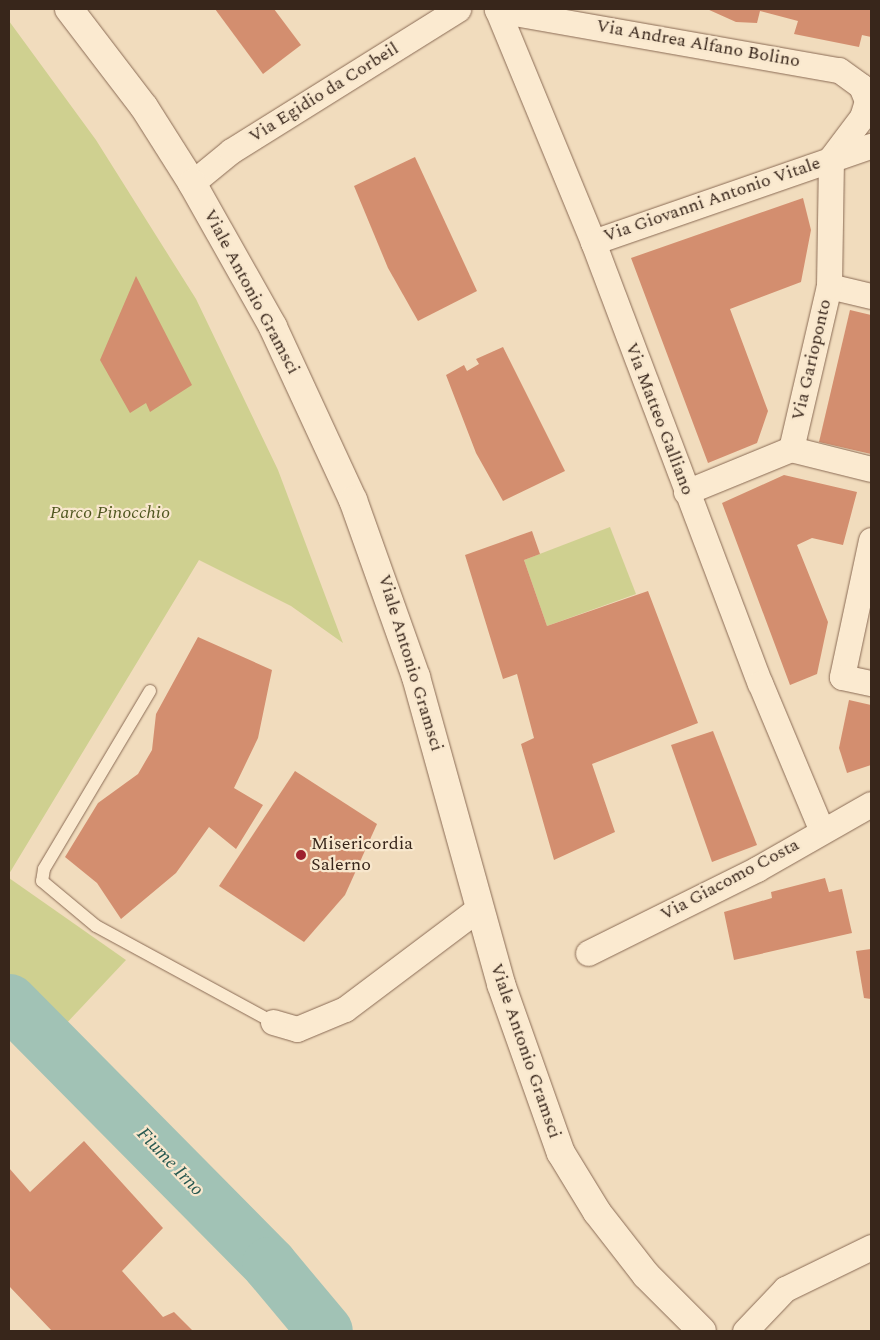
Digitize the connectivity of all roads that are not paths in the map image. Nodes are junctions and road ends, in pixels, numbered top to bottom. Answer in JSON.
{"nodes":[{"id":1,"x":69,"y":9,"type":"edge"},
{"id":2,"x":458,"y":9,"type":"edge"},
{"id":3,"x":497,"y":9,"type":"edge"},
{"id":4,"x":871,"y":146,"type":"edge"},
{"id":5,"x":831,"y":158,"type":"junction"},
{"id":6,"x":192,"y":183,"type":"junction"},
{"id":7,"x":593,"y":242,"type":"junction"},
{"id":8,"x":829,"y":286,"type":"junction"},
{"id":9,"x":871,"y":296,"type":"edge"},
{"id":10,"x":791,"y":448,"type":"junction"},
{"id":11,"x":871,"y":469,"type":"edge"},
{"id":12,"x":686,"y":492,"type":"junction"},
{"id":13,"x":871,"y":540,"type":"edge"},
{"id":14,"x":871,"y":683,"type":"edge"},
{"id":15,"x":150,"y":691,"type":"dead end"},
{"id":16,"x":871,"y":804,"type":"edge"},
{"id":17,"x":821,"y":829,"type":"junction"},
{"id":18,"x":479,"y":908,"type":"junction"},
{"id":19,"x":588,"y":953,"type":"dead end"},
{"id":20,"x":273,"y":1022,"type":"joint"},
{"id":21,"x":871,"y":1247,"type":"edge"},
{"id":22,"x":702,"y":1331,"type":"edge"},
{"id":23,"x":745,"y":1331,"type":"edge"}],
"edges":[{"from":1,"to":6,"type":"main road","name":"Viale Antonio Gramsci"},
{"from":2,"to":6,"type":"street","name":"Via Egidio da Corbeil"},
{"from":3,"to":5,"type":"street","name":"Via Andrea Alfano Bolino"},
{"from":3,"to":7,"type":"street","name":"Via Matteo Galliano"},
{"from":4,"to":5,"type":"street","name":"Via Giovanni Antonio Vitale"},
{"from":5,"to":7,"type":"street","name":"Via Giovanni Antonio Vitale"},
{"from":5,"to":8,"type":"street","name":"Via Garioponto"},
{"from":6,"to":18,"type":"main road","name":"Viale Antonio Gramsci"},
{"from":7,"to":12,"type":"street","name":"Via Matteo Galliano"},
{"from":8,"to":9,"type":"street"},
{"from":8,"to":10,"type":"street","name":"Via Garioponto"},
{"from":10,"to":11,"type":"street"},
{"from":10,"to":12,"type":"street"},
{"from":12,"to":17,"type":"street","name":"Via Matteo Galliano"},
{"from":13,"to":14,"type":"street"},
{"from":15,"to":20,"type":"lane"},
{"from":16,"to":17,"type":"street","name":"Via Giacomo Costa"},
{"from":17,"to":19,"type":"street","name":"Via Giacomo Costa"},
{"from":18,"to":20,"type":"street"},
{"from":18,"to":22,"type":"main road","name":"Viale Antonio Gramsci"},
{"from":21,"to":23,"type":"street"}]}
